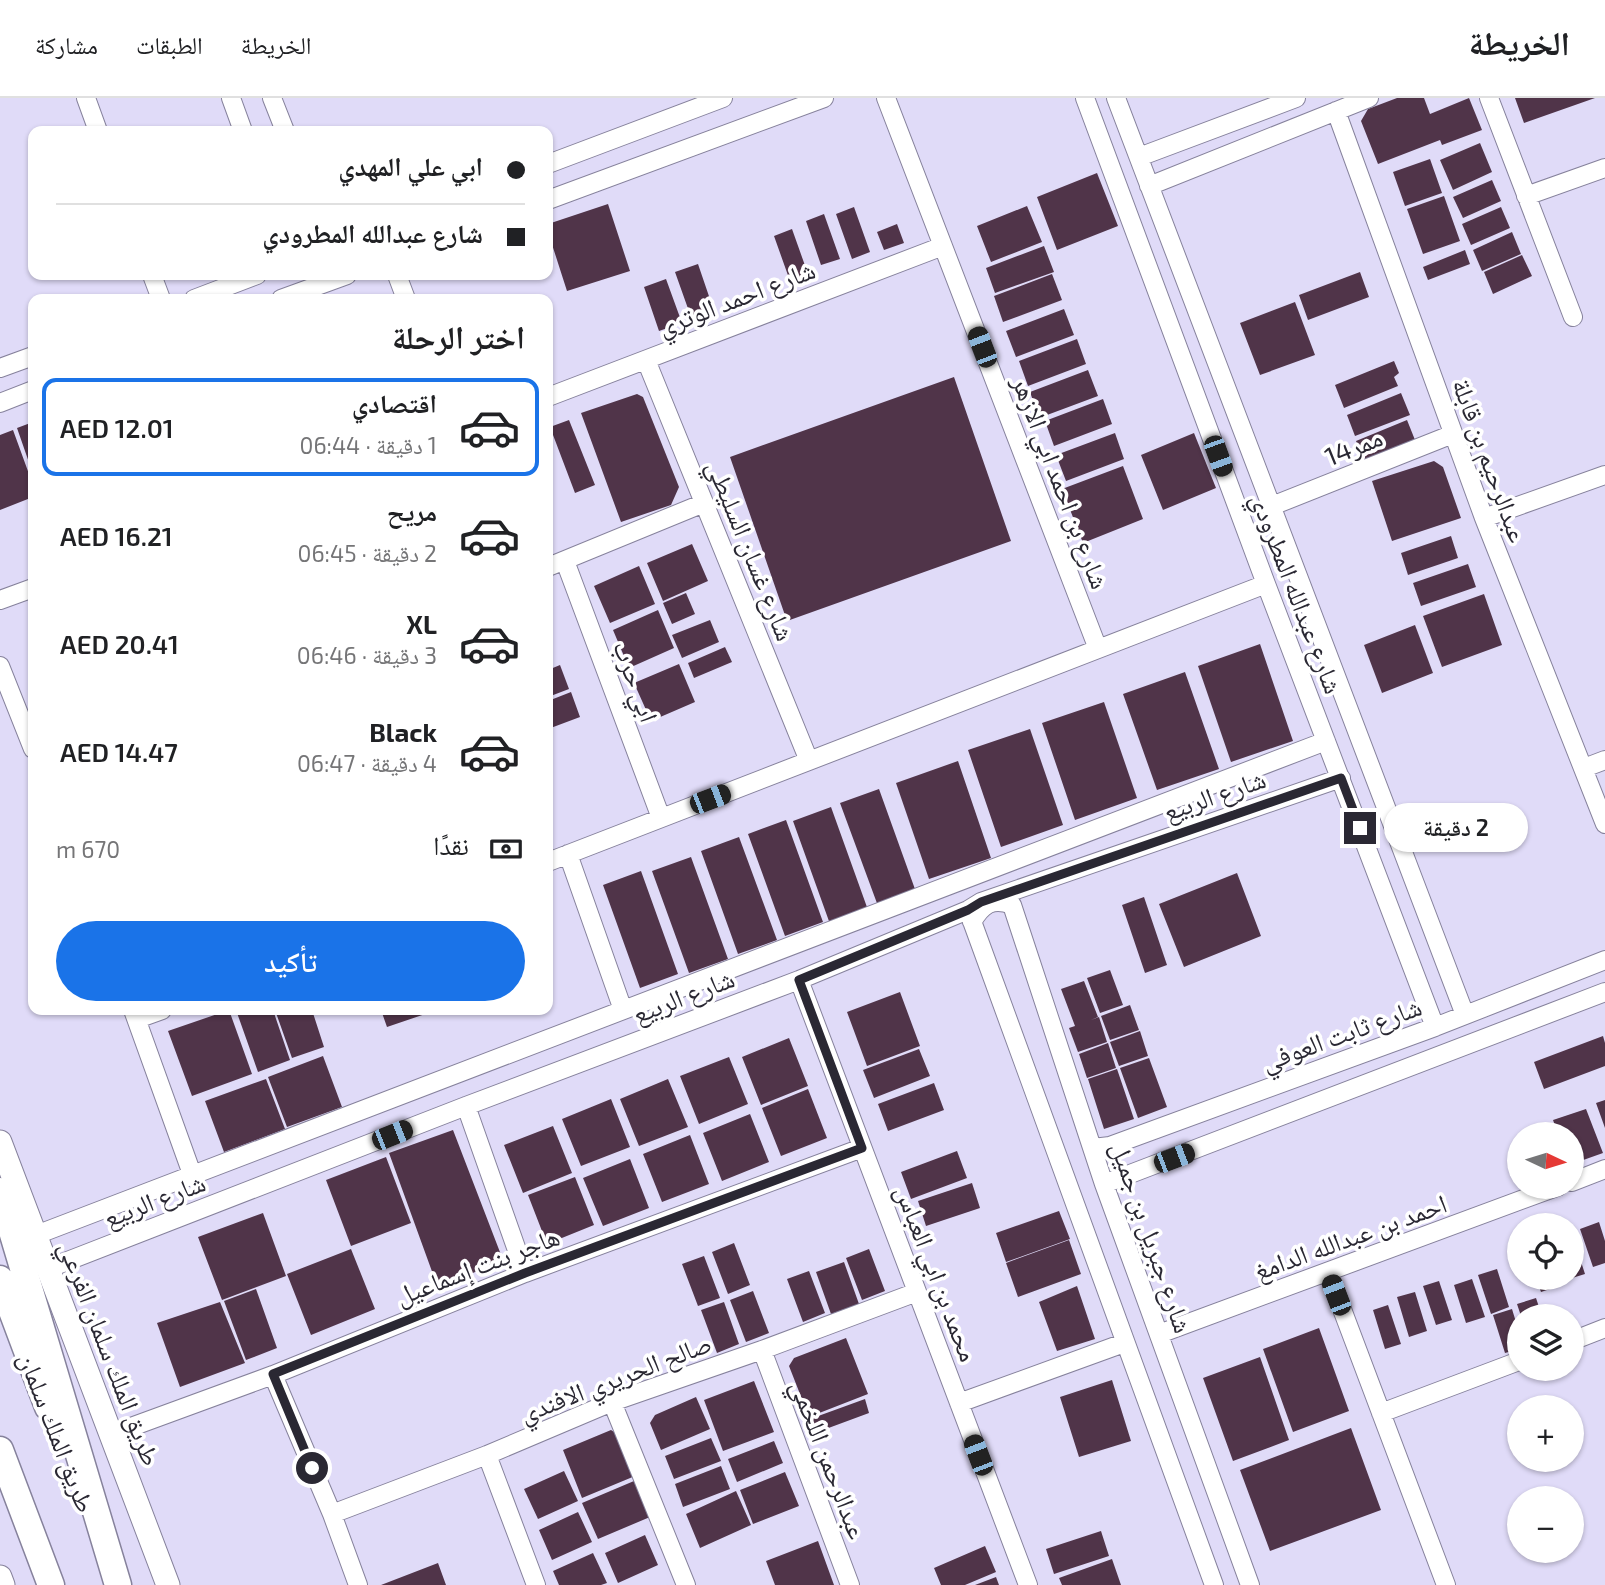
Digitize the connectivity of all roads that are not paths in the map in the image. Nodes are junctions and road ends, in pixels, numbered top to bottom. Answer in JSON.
{"nodes":[{"id":1,"x":86,"y":98,"type":"edge"},
{"id":2,"x":231,"y":98,"type":"edge"},
{"id":3,"x":272,"y":98,"type":"edge"},
{"id":4,"x":723,"y":98,"type":"edge"},
{"id":5,"x":824,"y":98,"type":"edge"},
{"id":6,"x":886,"y":98,"type":"edge"},
{"id":7,"x":1085,"y":98,"type":"edge"},
{"id":8,"x":1116,"y":98,"type":"edge"},
{"id":9,"x":1296,"y":98,"type":"edge"},
{"id":10,"x":1369,"y":98,"type":"edge"},
{"id":11,"x":1489,"y":98,"type":"edge"},
{"id":12,"x":1336,"y":111,"type":"junction"},
{"id":13,"x":97,"y":126,"type":"edge"},
{"id":14,"x":241,"y":126,"type":"edge"},
{"id":15,"x":283,"y":126,"type":"edge"},
{"id":16,"x":1139,"y":158,"type":"junction"},
{"id":17,"x":553,"y":162,"type":"edge"},
{"id":18,"x":1605,"y":168,"type":"edge"},
{"id":19,"x":1149,"y":186,"type":"junction"},
{"id":20,"x":1526,"y":196,"type":"junction"},
{"id":21,"x":553,"y":198,"type":"edge"},
{"id":22,"x":943,"y":246,"type":"junction"},
{"id":23,"x":244,"y":280,"type":"edge"},
{"id":24,"x":333,"y":280,"type":"edge"},
{"id":25,"x":207,"y":294,"type":"edge"},
{"id":26,"x":295,"y":294,"type":"edge"},
{"id":27,"x":1573,"y":317,"type":"dead end"},
{"id":28,"x":28,"y":358,"type":"edge"},
{"id":29,"x":646,"y":360,"type":"junction"},
{"id":30,"x":0,"y":368,"type":"edge"},
{"id":31,"x":28,"y":392,"type":"edge"},
{"id":32,"x":553,"y":395,"type":"edge"},
{"id":33,"x":0,"y":402,"type":"edge"},
{"id":34,"x":1453,"y":434,"type":"junction"},
{"id":35,"x":1605,"y":475,"type":"edge"},
{"id":36,"x":704,"y":503,"type":"junction"},
{"id":37,"x":1272,"y":506,"type":"junction"},
{"id":38,"x":1484,"y":518,"type":"junction"},
{"id":39,"x":556,"y":564,"type":"edge"},
{"id":40,"x":1266,"y":584,"type":"junction"},
{"id":41,"x":28,"y":590,"type":"edge"},
{"id":42,"x":0,"y":600,"type":"edge"},
{"id":43,"x":1098,"y":649,"type":"junction"},
{"id":44,"x":0,"y":666,"type":"edge"},
{"id":45,"x":28,"y":736,"type":"edge"},
{"id":46,"x":1326,"y":741,"type":"junction"},
{"id":47,"x":1605,"y":760,"type":"edge"},
{"id":48,"x":809,"y":761,"type":"junction"},
{"id":49,"x":1584,"y":768,"type":"junction"},
{"id":50,"x":1341,"y":778,"type":"junction"},
{"id":51,"x":661,"y":818,"type":"junction"},
{"id":52,"x":1605,"y":824,"type":"edge"},
{"id":53,"x":568,"y":854,"type":"junction"},
{"id":54,"x":553,"y":860,"type":"edge"},
{"id":55,"x":970,"y":916,"type":"junction"},
{"id":56,"x":1605,"y":960,"type":"edge"},
{"id":57,"x":799,"y":980,"type":"junction"},
{"id":58,"x":1605,"y":992,"type":"edge"},
{"id":59,"x":623,"y":1010,"type":"junction"},
{"id":60,"x":135,"y":1015,"type":"edge"},
{"id":61,"x":1465,"y":1015,"type":"junction"},
{"id":62,"x":1435,"y":1027,"type":"junction"},
{"id":63,"x":466,"y":1105,"type":"junction"},
{"id":64,"x":0,"y":1142,"type":"edge"},
{"id":65,"x":1101,"y":1147,"type":"junction"},
{"id":66,"x":862,"y":1148,"type":"junction"},
{"id":67,"x":1605,"y":1169,"type":"edge"},
{"id":68,"x":192,"y":1174,"type":"junction"},
{"id":69,"x":1123,"y":1177,"type":"junction"},
{"id":70,"x":1584,"y":1177,"type":"edge"},
{"id":71,"x":1104,"y":1184,"type":"junction"},
{"id":72,"x":0,"y":1191,"type":"edge"},
{"id":73,"x":1524,"y":1199,"type":"edge"},
{"id":74,"x":36,"y":1235,"type":"junction"},
{"id":75,"x":47,"y":1269,"type":"junction"},
{"id":76,"x":1328,"y":1272,"type":"junction"},
{"id":77,"x":525,"y":1273,"type":"junction"},
{"id":78,"x":0,"y":1279,"type":"edge"},
{"id":79,"x":916,"y":1292,"type":"junction"},
{"id":80,"x":1605,"y":1328,"type":"edge"},
{"id":81,"x":1159,"y":1334,"type":"junction"},
{"id":82,"x":1584,"y":1336,"type":"edge"},
{"id":83,"x":1124,"y":1343,"type":"junction"},
{"id":84,"x":762,"y":1350,"type":"junction"},
{"id":85,"x":1507,"y":1366,"type":"edge"},
{"id":86,"x":273,"y":1374,"type":"junction"},
{"id":87,"x":612,"y":1402,"type":"junction"},
{"id":88,"x":959,"y":1403,"type":"junction"},
{"id":89,"x":1381,"y":1413,"type":"junction"},
{"id":90,"x":112,"y":1434,"type":"junction"},
{"id":91,"x":0,"y":1450,"type":"edge"},
{"id":92,"x":488,"y":1455,"type":"junction"},
{"id":93,"x":0,"y":1483,"type":"edge"},
{"id":94,"x":332,"y":1514,"type":"junction"},
{"id":95,"x":0,"y":1577,"type":"edge"},
{"id":96,"x":3,"y":1585,"type":"edge"},
{"id":97,"x":50,"y":1585,"type":"edge"},
{"id":98,"x":117,"y":1585,"type":"edge"},
{"id":99,"x":168,"y":1585,"type":"edge"},
{"id":100,"x":358,"y":1585,"type":"edge"},
{"id":101,"x":536,"y":1585,"type":"edge"},
{"id":102,"x":686,"y":1585,"type":"edge"},
{"id":103,"x":850,"y":1585,"type":"edge"},
{"id":104,"x":1027,"y":1585,"type":"edge"},
{"id":105,"x":1214,"y":1585,"type":"edge"},
{"id":106,"x":1251,"y":1585,"type":"edge"},
{"id":107,"x":1446,"y":1585,"type":"edge"}],
"edges":[{"from":1,"to":13,"type":"street"},
{"from":2,"to":14,"type":"street"},
{"from":3,"to":15,"type":"street"},
{"from":4,"to":17,"type":"street"},
{"from":5,"to":21,"type":"street"},
{"from":6,"to":22,"type":"street","name":"شارع بن احمد ابي الازهر"},
{"from":7,"to":40,"type":"street","name":"شارع عبدالله المطرودي"},
{"from":8,"to":16,"type":"street","name":"شارع عبدالله المطرودي"},
{"from":9,"to":16,"type":"street"},
{"from":10,"to":12,"type":"street"},
{"from":11,"to":20,"type":"street"},
{"from":12,"to":19,"type":"street"},
{"from":12,"to":34,"type":"street","name":"عبدالرحيم بن قابلة"},
{"from":16,"to":19,"type":"street","name":"شارع عبدالله المطرودي"},
{"from":18,"to":20,"type":"street"},
{"from":19,"to":37,"type":"street","name":"شارع عبدالله المطرودي"},
{"from":20,"to":27,"type":"street"},
{"from":22,"to":29,"type":"street","name":"شارع احمد الوتري"},
{"from":22,"to":43,"type":"street","name":"شارع بن احمد ابي الازهر"},
{"from":23,"to":25,"type":"street"},
{"from":24,"to":26,"type":"street"},
{"from":28,"to":30,"type":"street"},
{"from":29,"to":32,"type":"street","name":"شارع احمد الوتري"},
{"from":29,"to":36,"type":"street","name":"شارع غسان السليطي"},
{"from":31,"to":33,"type":"street"},
{"from":34,"to":37,"type":"street","name":"ممر14"},
{"from":34,"to":38,"type":"street","name":"عبدالرحيم بن قابلة"},
{"from":35,"to":38,"type":"street"},
{"from":36,"to":39,"type":"street"},
{"from":36,"to":48,"type":"street","name":"شارع غسان السليطي"},
{"from":37,"to":61,"type":"street","name":"شارع عبدالله المطرودي"},
{"from":38,"to":49,"type":"street","name":"عبدالرحيم بن قابلة"},
{"from":39,"to":51,"type":"street","name":"ابي حرب"},
{"from":40,"to":43,"type":"street"},
{"from":40,"to":46,"type":"street","name":"شارع عبدالله المطرودي"},
{"from":41,"to":42,"type":"street"},
{"from":43,"to":48,"type":"street"},
{"from":44,"to":45,"type":"street"},
{"from":46,"to":50,"type":"street","name":"شارع عبدالله المطرودي"},
{"from":46,"to":59,"type":"street","name":"شارع الربيع"},
{"from":47,"to":49,"type":"street"},
{"from":48,"to":51,"type":"street"},
{"from":49,"to":52,"type":"street","name":"عبدالرحيم بن قابلة"},
{"from":50,"to":55,"type":"street","name":"شارع الربيع"},
{"from":50,"to":62,"type":"street","name":"شارع عبدالله المطرودي"},
{"from":51,"to":53,"type":"street"},
{"from":53,"to":54,"type":"street"},
{"from":53,"to":59,"type":"street"},
{"from":55,"to":57,"type":"street","name":"شارع الربيع"},
{"from":55,"to":65,"type":"street","name":"شارع جبريل بن جميل"},
{"from":55,"to":83,"type":"street"},
{"from":56,"to":61,"type":"street","name":"شارع ثابت العوفي"},
{"from":57,"to":63,"type":"street","name":"شارع الربيع"},
{"from":57,"to":66,"type":"street","name":"محمد بن ابي العباس"},
{"from":58,"to":69,"type":"street","name":"شارع ثابت العوفي"},
{"from":59,"to":68,"type":"street","name":"شارع الربيع"},
{"from":60,"to":68,"type":"street"},
{"from":61,"to":62,"type":"street","name":"شارع ثابت العوفي"},
{"from":62,"to":65,"type":"street","name":"شارع ثابت العوفي"},
{"from":63,"to":75,"type":"street","name":"شارع الربيع"},
{"from":63,"to":77,"type":"street"},
{"from":64,"to":74,"type":"main road","name":"طريق الملك سلمان الفرعي"},
{"from":65,"to":69,"type":"street"},
{"from":65,"to":71,"type":"street","name":"شارع جبريل بن جميل"},
{"from":66,"to":77,"type":"street","name":"هاجر بنت إسماعيل"},
{"from":66,"to":79,"type":"street","name":"محمد بن ابي العباس"},
{"from":67,"to":70,"type":"street"},
{"from":68,"to":74,"type":"street","name":"شارع الربيع"},
{"from":69,"to":71,"type":"street","name":"شارع ثابت العوفي"},
{"from":71,"to":81,"type":"street","name":"شارع جبريل بن جميل"},
{"from":72,"to":98,"type":"highway"},
{"from":73,"to":76,"type":"street","name":"احمد بن عبدالله الدامغ"},
{"from":74,"to":75,"type":"main road","name":"طريق الملك سلمان الفرعي"},
{"from":75,"to":90,"type":"main road","name":"طريق الملك سلمان الفرعي"},
{"from":76,"to":81,"type":"street","name":"احمد بن عبدالله الدامغ"},
{"from":76,"to":89,"type":"street"},
{"from":77,"to":86,"type":"street","name":"هاجر بنت إسماعيل"},
{"from":78,"to":98,"type":"highway","name":"طريق الملك سلمان"},
{"from":79,"to":84,"type":"street","name":"صالح الحريري الافندي"},
{"from":79,"to":88,"type":"street","name":"محمد بن ابي العباس"},
{"from":80,"to":82,"type":"street"},
{"from":81,"to":106,"type":"street","name":"شارع جبريل بن جميل"},
{"from":83,"to":88,"type":"street"},
{"from":83,"to":105,"type":"street"},
{"from":84,"to":87,"type":"street","name":"صالح الحريري الافندي"},
{"from":84,"to":103,"type":"street","name":"عبدالرحمن اللخمي"},
{"from":85,"to":89,"type":"street"},
{"from":86,"to":90,"type":"street","name":"هاجر بنت إسماعيل"},
{"from":86,"to":94,"type":"street"},
{"from":87,"to":92,"type":"street","name":"صالح الحريري الافندي"},
{"from":87,"to":102,"type":"street"},
{"from":88,"to":104,"type":"street","name":"محمد بن ابي العباس"},
{"from":89,"to":107,"type":"street"},
{"from":90,"to":99,"type":"main road","name":"طريق الملك سلمان الفرعي"},
{"from":91,"to":97,"type":"highway"},
{"from":92,"to":94,"type":"street","name":"صالح الحريري الافندي"},
{"from":92,"to":101,"type":"street"},
{"from":93,"to":97,"type":"main road"},
{"from":94,"to":100,"type":"street"},
{"from":95,"to":96,"type":"main road"}]}
